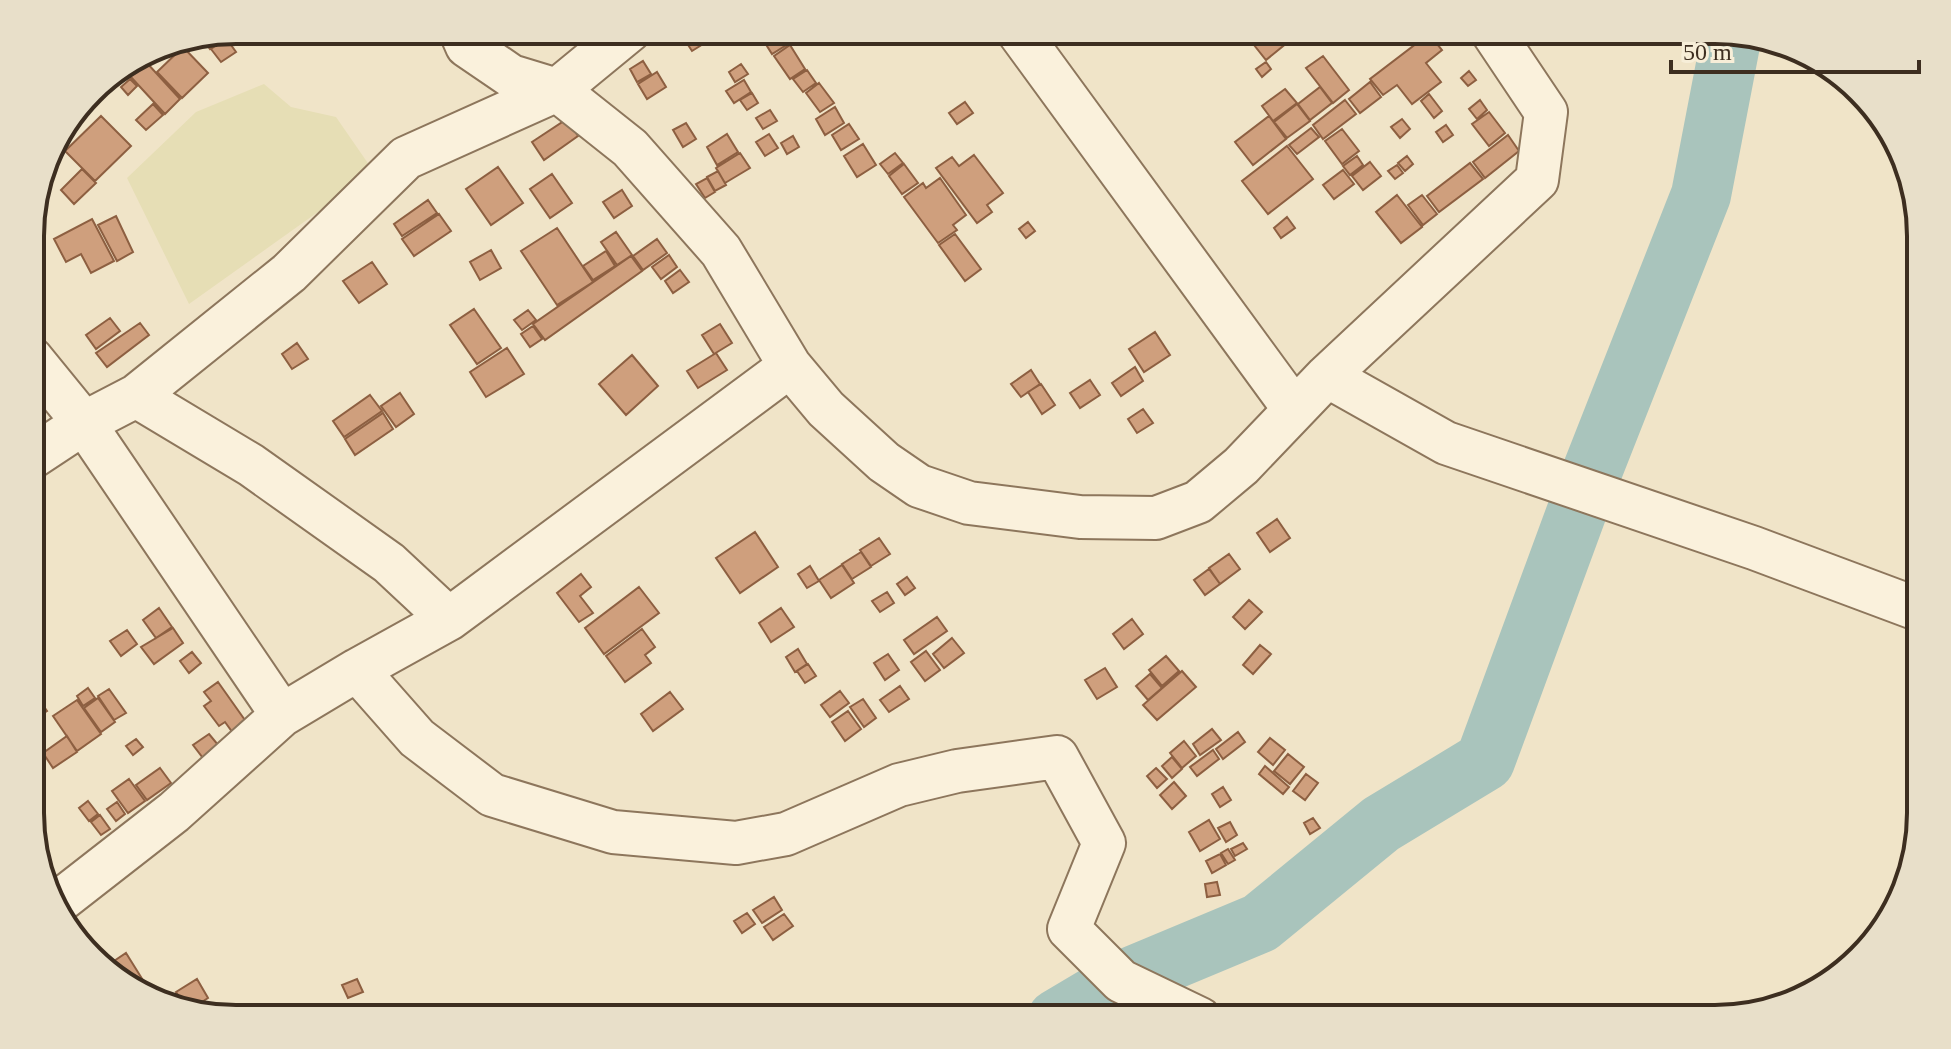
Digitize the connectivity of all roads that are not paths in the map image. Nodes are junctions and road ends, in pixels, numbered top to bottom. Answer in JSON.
{"nodes":[{"id":1,"x":466,"y":44,"type":"edge"},
{"id":2,"x":613,"y":44,"type":"edge"},
{"id":3,"x":1027,"y":44,"type":"edge"},
{"id":4,"x":1500,"y":44,"type":"edge"},
{"id":5,"x":557,"y":90,"type":"junction"},
{"id":6,"x":790,"y":366,"type":"junction"},
{"id":7,"x":44,"y":374,"type":"edge"},
{"id":8,"x":1327,"y":376,"type":"junction"},
{"id":9,"x":136,"y":396,"type":"junction"},
{"id":10,"x":1294,"y":409,"type":"junction"},
{"id":11,"x":84,"y":423,"type":"junction"},
{"id":12,"x":44,"y":449,"type":"edge"},
{"id":13,"x":1907,"y":605,"type":"edge"},
{"id":14,"x":449,"y":619,"type":"junction"},
{"id":15,"x":357,"y":670,"type":"junction"},
{"id":16,"x":282,"y":715,"type":"junction"},
{"id":17,"x":64,"y":897,"type":"edge"},
{"id":18,"x":1171,"y":1005,"type":"edge"}],
"edges":[{"from":1,"to":5,"type":"street"},
{"from":2,"to":5,"type":"street"},
{"from":3,"to":10,"type":"street"},
{"from":4,"to":8,"type":"street"},
{"from":5,"to":6,"type":"street"},
{"from":5,"to":9,"type":"street"},
{"from":6,"to":10,"type":"street"},
{"from":6,"to":14,"type":"street"},
{"from":7,"to":11,"type":"street"},
{"from":8,"to":10,"type":"street"},
{"from":8,"to":13,"type":"street"},
{"from":9,"to":11,"type":"street"},
{"from":9,"to":14,"type":"street"},
{"from":11,"to":12,"type":"street"},
{"from":11,"to":16,"type":"street"},
{"from":14,"to":15,"type":"street"},
{"from":15,"to":16,"type":"street"},
{"from":15,"to":18,"type":"street"},
{"from":16,"to":17,"type":"street"}]}
